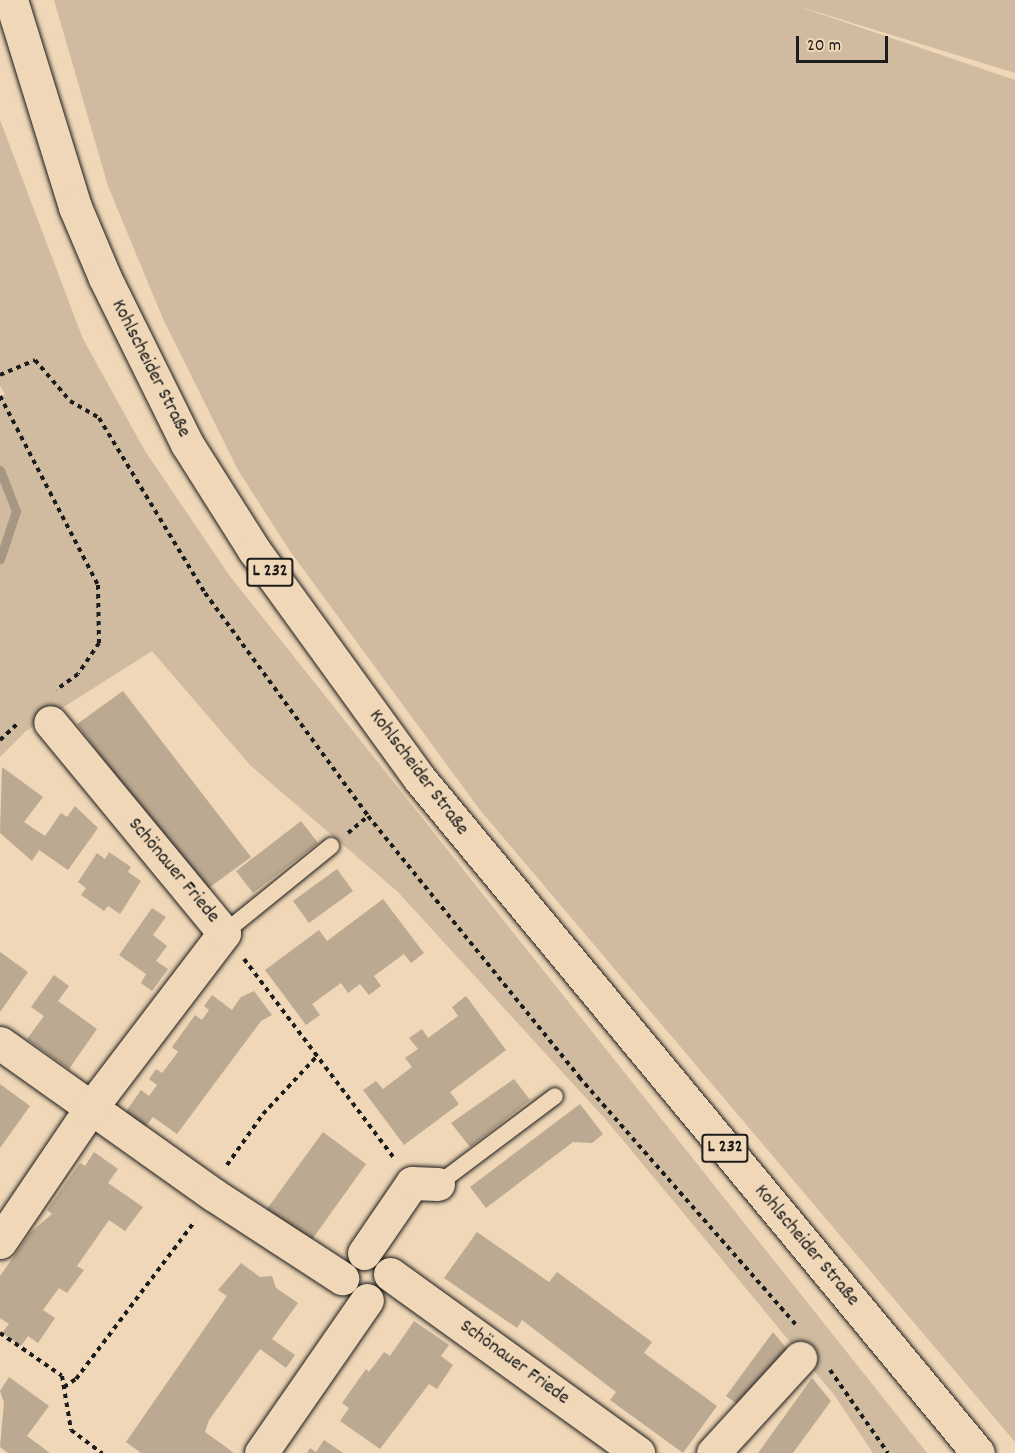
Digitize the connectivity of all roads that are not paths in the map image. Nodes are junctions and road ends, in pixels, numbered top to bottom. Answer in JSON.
{"nodes":[{"id":1,"x":11,"y":0,"type":"edge"},
{"id":2,"x":42,"y":711,"type":"road end"},
{"id":3,"x":331,"y":846,"type":"dead end"},
{"id":4,"x":224,"y":933,"type":"junction"},
{"id":5,"x":0,"y":1043,"type":"edge"},
{"id":6,"x":555,"y":1096,"type":"dead end"},
{"id":7,"x":90,"y":1109,"type":"junction"},
{"id":8,"x":425,"y":1184,"type":"joint"},
{"id":9,"x":0,"y":1242,"type":"edge"},
{"id":10,"x":364,"y":1253,"type":"dead end"},
{"id":11,"x":390,"y":1274,"type":"dead end"},
{"id":12,"x":342,"y":1278,"type":"dead end"},
{"id":13,"x":367,"y":1300,"type":"dead end"},
{"id":14,"x":810,"y":1351,"type":"road end"},
{"id":15,"x":261,"y":1453,"type":"edge"},
{"id":16,"x":638,"y":1453,"type":"edge"},
{"id":17,"x":713,"y":1453,"type":"edge"},
{"id":18,"x":978,"y":1453,"type":"edge"}],
"edges":[{"from":1,"to":18,"type":"street","name":"Kohlscheider Straße","number":"L 232"},
{"from":2,"to":4,"type":"street","name":"Schönauer Friede"},
{"from":3,"to":4,"type":"lane"},
{"from":4,"to":7,"type":"street","name":"Schönauer Friede"},
{"from":5,"to":7,"type":"street"},
{"from":6,"to":8,"type":"lane"},
{"from":7,"to":9,"type":"street","name":"Schönauer Friede"},
{"from":7,"to":12,"type":"street"},
{"from":8,"to":10,"type":"street"},
{"from":11,"to":16,"type":"street","name":"Schönauer Friede"},
{"from":13,"to":15,"type":"street"},
{"from":14,"to":17,"type":"street"}]}
